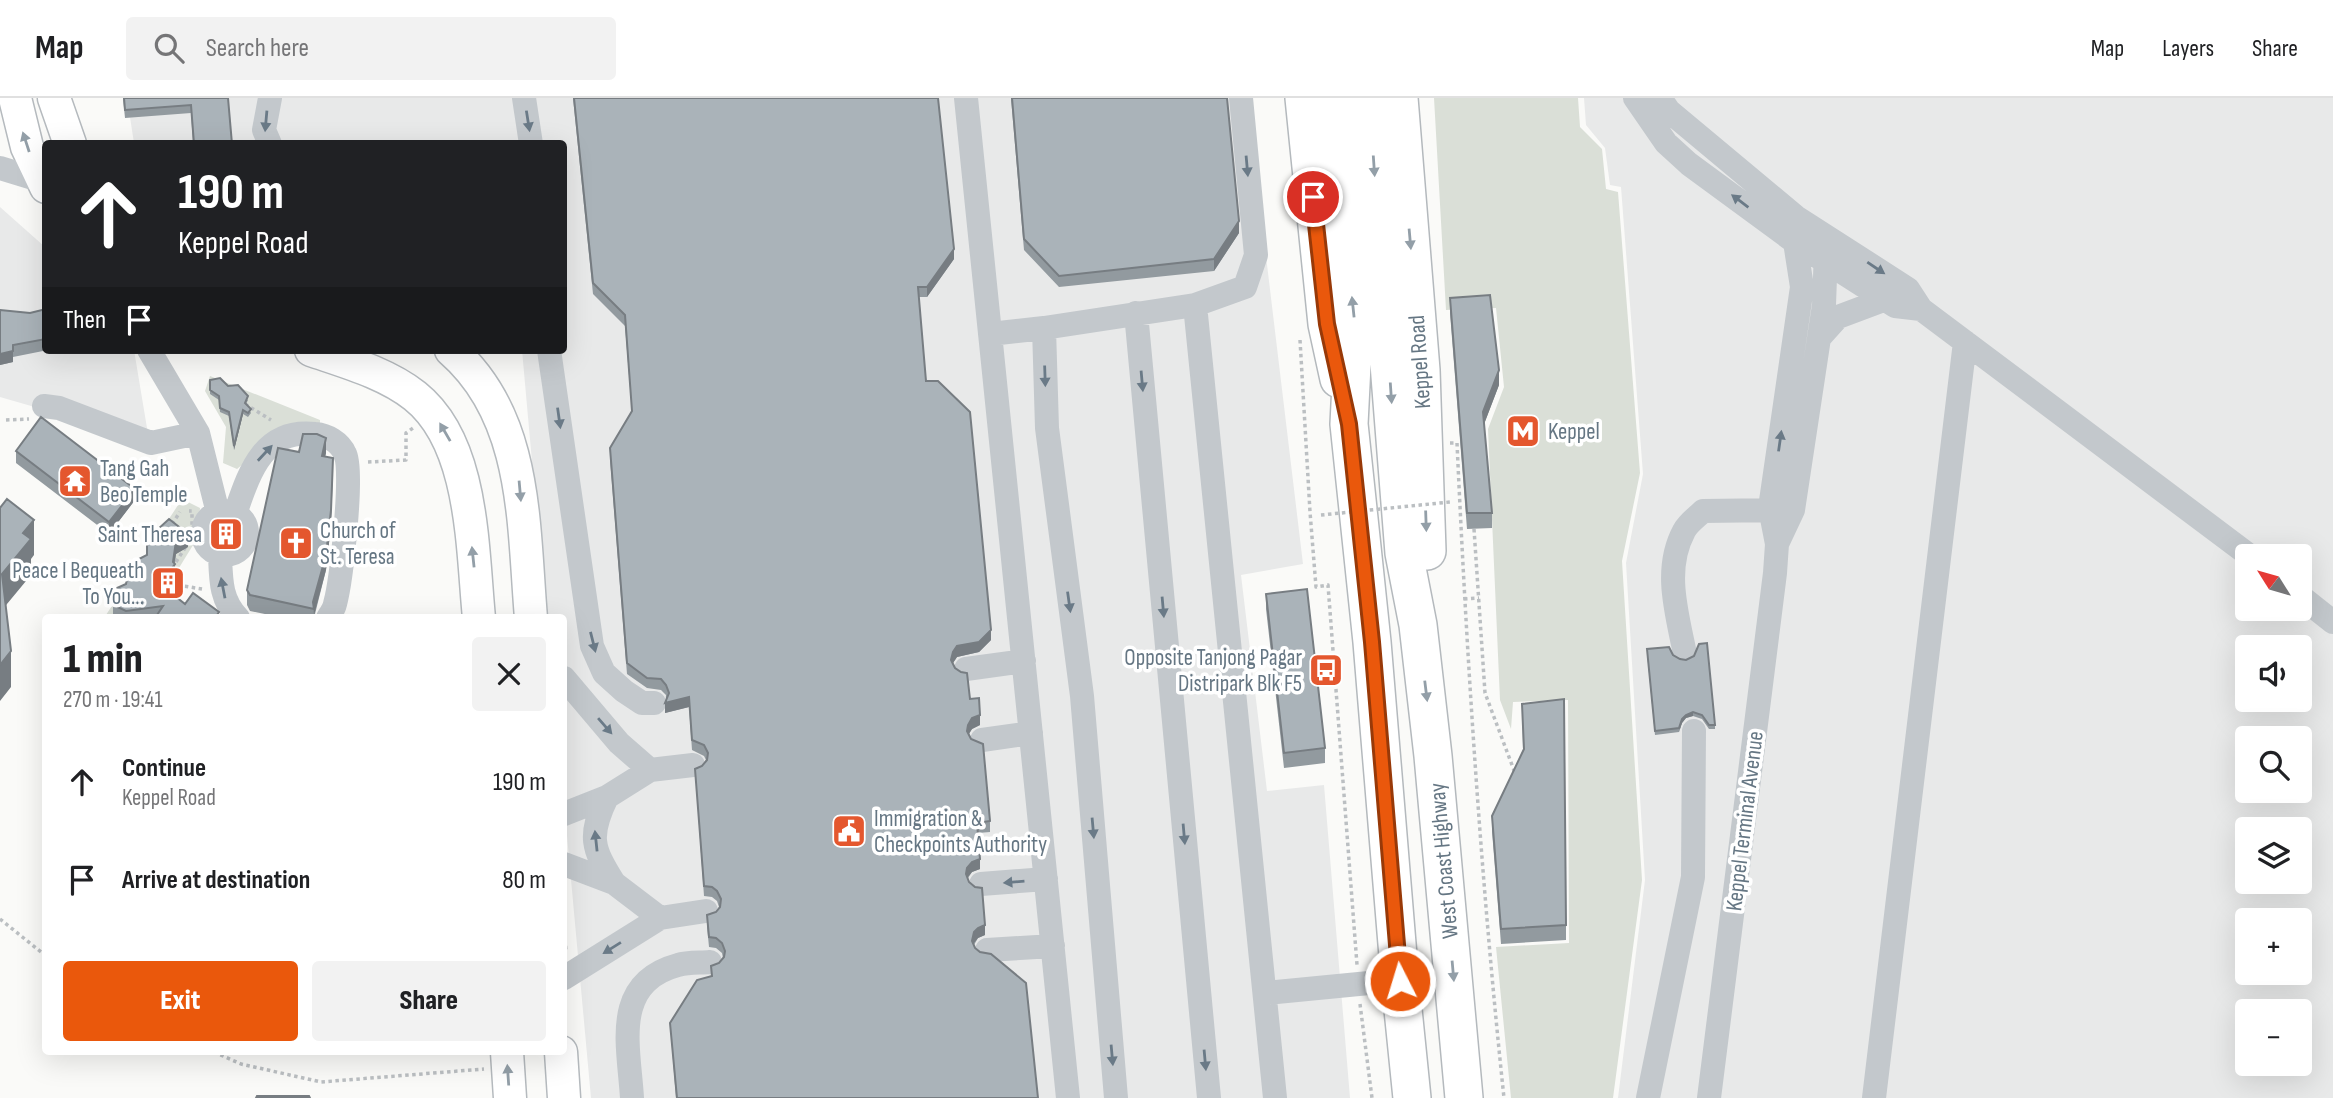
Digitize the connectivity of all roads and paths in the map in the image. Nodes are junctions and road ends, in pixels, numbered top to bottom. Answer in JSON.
{"nodes":[{"id":1,"x":15,"y":98,"type":"edge"},
{"id":2,"x":54,"y":98,"type":"edge"},
{"id":3,"x":270,"y":98,"type":"edge"},
{"id":4,"x":524,"y":98,"type":"edge"},
{"id":5,"x":966,"y":98,"type":"edge"},
{"id":6,"x":1241,"y":98,"type":"edge"},
{"id":7,"x":1304,"y":98,"type":"edge"},
{"id":8,"x":1333,"y":98,"type":"edge"},
{"id":9,"x":1368,"y":98,"type":"edge"},
{"id":10,"x":1399,"y":98,"type":"edge"},
{"id":11,"x":1635,"y":98,"type":"edge"},
{"id":12,"x":1660,"y":98,"type":"edge"},
{"id":13,"x":69,"y":140,"type":"edge"},
{"id":14,"x":268,"y":140,"type":"edge"},
{"id":15,"x":530,"y":140,"type":"edge"},
{"id":16,"x":0,"y":168,"type":"edge"},
{"id":17,"x":42,"y":178,"type":"edge"},
{"id":18,"x":42,"y":183,"type":"edge"},
{"id":19,"x":1796,"y":217,"type":"junction"},
{"id":20,"x":1825,"y":234,"type":"junction"},
{"id":21,"x":1795,"y":242,"type":"junction"},
{"id":22,"x":1826,"y":262,"type":"junction"},
{"id":23,"x":1885,"y":299,"type":"junction"},
{"id":24,"x":1195,"y":305,"type":"junction"},
{"id":25,"x":1921,"y":309,"type":"junction"},
{"id":26,"x":1136,"y":313,"type":"junction"},
{"id":27,"x":1044,"y":328,"type":"junction"},
{"id":28,"x":1300,"y":331,"type":"dead end"},
{"id":29,"x":990,"y":334,"type":"junction"},
{"id":30,"x":1820,"y":337,"type":"junction"},
{"id":31,"x":1965,"y":342,"type":"junction"},
{"id":32,"x":151,"y":354,"type":"edge"},
{"id":33,"x":328,"y":354,"type":"edge"},
{"id":34,"x":455,"y":354,"type":"edge"},
{"id":35,"x":550,"y":354,"type":"edge"},
{"id":36,"x":239,"y":400,"type":"edge"},
{"id":37,"x":44,"y":405,"type":"dead end"},
{"id":38,"x":271,"y":420,"type":"dead end"},
{"id":39,"x":1349,"y":424,"type":"junction"},
{"id":40,"x":415,"y":426,"type":"dead end"},
{"id":41,"x":198,"y":433,"type":"junction"},
{"id":42,"x":1448,"y":443,"type":"dead end"},
{"id":43,"x":348,"y":463,"type":"junction"},
{"id":44,"x":1450,"y":502,"type":"dead end"},
{"id":45,"x":1782,"y":509,"type":"junction"},
{"id":46,"x":189,"y":510,"type":"dead end"},
{"id":47,"x":180,"y":512,"type":"dead end"},
{"id":48,"x":227,"y":513,"type":"junction"},
{"id":49,"x":1321,"y":515,"type":"dead end"},
{"id":50,"x":171,"y":526,"type":"edge"},
{"id":51,"x":1474,"y":529,"type":"edge"},
{"id":52,"x":2235,"y":545,"type":"edge"},
{"id":53,"x":220,"y":554,"type":"junction"},
{"id":54,"x":176,"y":562,"type":"edge"},
{"id":55,"x":171,"y":584,"type":"edge"},
{"id":56,"x":221,"y":590,"type":"junction"},
{"id":57,"x":1479,"y":598,"type":"junction"},
{"id":58,"x":1464,"y":599,"type":"junction"},
{"id":59,"x":2312,"y":605,"type":"edge"},
{"id":60,"x":234,"y":614,"type":"edge"},
{"id":61,"x":330,"y":614,"type":"edge"},
{"id":62,"x":480,"y":614,"type":"edge"},
{"id":63,"x":531,"y":614,"type":"edge"},
{"id":64,"x":2333,"y":622,"type":"edge"},
{"id":65,"x":1418,"y":625,"type":"junction"},
{"id":66,"x":1684,"y":649,"type":"dead end"},
{"id":67,"x":1024,"y":661,"type":"junction"},
{"id":68,"x":966,"y":669,"type":"dead end"},
{"id":69,"x":567,"y":682,"type":"edge"},
{"id":70,"x":654,"y":703,"type":"dead end"},
{"id":71,"x":1694,"y":731,"type":"dead end"},
{"id":72,"x":1031,"y":733,"type":"junction"},
{"id":73,"x":982,"y":740,"type":"edge"},
{"id":74,"x":693,"y":765,"type":"dead end"},
{"id":75,"x":650,"y":770,"type":"junction"},
{"id":76,"x":1517,"y":779,"type":"edge"},
{"id":77,"x":607,"y":797,"type":"junction"},
{"id":78,"x":567,"y":813,"type":"edge"},
{"id":79,"x":567,"y":865,"type":"edge"},
{"id":80,"x":1046,"y":879,"type":"junction"},
{"id":81,"x":614,"y":883,"type":"junction"},
{"id":82,"x":981,"y":884,"type":"dead end"},
{"id":83,"x":706,"y":911,"type":"dead end"},
{"id":84,"x":660,"y":918,"type":"junction"},
{"id":85,"x":0,"y":919,"type":"edge"},
{"id":86,"x":1053,"y":946,"type":"junction"},
{"id":87,"x":987,"y":950,"type":"edge"},
{"id":88,"x":42,"y":953,"type":"edge"},
{"id":89,"x":710,"y":962,"type":"dead end"},
{"id":90,"x":567,"y":976,"type":"edge"},
{"id":91,"x":1400,"y":981,"type":"junction"},
{"id":92,"x":1358,"y":985,"type":"junction"},
{"id":93,"x":1266,"y":993,"type":"junction"},
{"id":94,"x":221,"y":1055,"type":"edge"},
{"id":95,"x":561,"y":1055,"type":"edge"},
{"id":96,"x":507,"y":1059,"type":"edge"},
{"id":97,"x":510,"y":1098,"type":"edge"},
{"id":98,"x":564,"y":1098,"type":"edge"},
{"id":99,"x":632,"y":1098,"type":"edge"},
{"id":100,"x":1068,"y":1098,"type":"edge"},
{"id":101,"x":1116,"y":1098,"type":"edge"},
{"id":102,"x":1209,"y":1098,"type":"edge"},
{"id":103,"x":1275,"y":1098,"type":"edge"},
{"id":104,"x":1372,"y":1098,"type":"edge"},
{"id":105,"x":1401,"y":1098,"type":"edge"},
{"id":106,"x":1412,"y":1098,"type":"edge"},
{"id":107,"x":1464,"y":1098,"type":"edge"},
{"id":108,"x":1504,"y":1098,"type":"edge"},
{"id":109,"x":1648,"y":1098,"type":"edge"},
{"id":110,"x":1709,"y":1098,"type":"edge"},
{"id":111,"x":1874,"y":1098,"type":"edge"}],
"edges":[{"from":17,"to":1,"type":"main road","one_way":true},
{"from":2,"to":13,"type":"main road"},
{"from":3,"to":14,"type":"street","one_way":true},
{"from":4,"to":15,"type":"street","one_way":true},
{"from":5,"to":29,"type":"street"},
{"from":6,"to":24,"type":"street","one_way":true},
{"from":7,"to":39,"type":"highway"},
{"from":39,"to":8,"type":"highway","one_way":true},
{"from":9,"to":65,"type":"highway","one_way":true},
{"from":10,"to":65,"type":"highway","name":"Keppel Road","one_way":true},
{"from":21,"to":11,"type":"street","one_way":true},
{"from":12,"to":19,"type":"street"},
{"from":16,"to":18,"type":"street"},
{"from":19,"to":20,"type":"street"},
{"from":19,"to":21,"type":"street","name":"Keppel Terminal Avenue"},
{"from":20,"to":22,"type":"street","name":"Keppel Terminal Avenue"},
{"from":20,"to":25,"type":"street","one_way":true},
{"from":21,"to":22,"type":"street"},
{"from":45,"to":21,"type":"street","name":"Keppel Terminal Avenue","one_way":true},
{"from":22,"to":23,"type":"street"},
{"from":22,"to":30,"type":"street","name":"Keppel Terminal Avenue"},
{"from":23,"to":25,"type":"street"},
{"from":23,"to":30,"type":"street"},
{"from":24,"to":26,"type":"street"},
{"from":24,"to":93,"type":"street"},
{"from":25,"to":31,"type":"street"},
{"from":26,"to":27,"type":"street"},
{"from":26,"to":102,"type":"street","one_way":true},
{"from":27,"to":29,"type":"street"},
{"from":27,"to":101,"type":"street","one_way":true},
{"from":28,"to":92,"type":"path"},
{"from":29,"to":67,"type":"street"},
{"from":30,"to":45,"type":"street","name":"Keppel Terminal Avenue"},
{"from":31,"to":52,"type":"street"},
{"from":31,"to":111,"type":"street"},
{"from":32,"to":41,"type":"street"},
{"from":62,"to":33,"type":"main road","one_way":true},
{"from":34,"to":63,"type":"main road","one_way":true},
{"from":35,"to":70,"type":"street","one_way":true},
{"from":36,"to":38,"type":"path"},
{"from":37,"to":41,"type":"street"},
{"from":39,"to":91,"type":"highway"},
{"from":40,"to":43,"type":"path"},
{"from":41,"to":48,"type":"street"},
{"from":42,"to":58,"type":"path"},
{"from":48,"to":43,"type":"street","one_way":true},
{"from":43,"to":61,"type":"street"},
{"from":44,"to":49,"type":"path","bridge":true},
{"from":45,"to":66,"type":"street"},
{"from":45,"to":110,"type":"street","name":"Keppel Terminal Avenue"},
{"from":46,"to":54,"type":"path"},
{"from":47,"to":50,"type":"path"},
{"from":48,"to":53,"type":"street"},
{"from":48,"to":53,"type":"street"},
{"from":51,"to":57,"type":"path"},
{"from":56,"to":53,"type":"street","one_way":true},
{"from":55,"to":56,"type":"path"},
{"from":56,"to":60,"type":"street"},
{"from":57,"to":58,"type":"path"},
{"from":57,"to":76,"type":"path"},
{"from":58,"to":108,"type":"path"},
{"from":59,"to":64,"type":"street"},
{"from":65,"to":107,"type":"highway","name":"West Coast Highway","one_way":true},
{"from":67,"to":68,"type":"street"},
{"from":67,"to":72,"type":"street"},
{"from":69,"to":75,"type":"street","one_way":true},
{"from":71,"to":109,"type":"street"},
{"from":72,"to":73,"type":"street"},
{"from":72,"to":80,"type":"street"},
{"from":74,"to":75,"type":"street"},
{"from":75,"to":77,"type":"street"},
{"from":77,"to":78,"type":"street"},
{"from":81,"to":77,"type":"street","one_way":true},
{"from":79,"to":81,"type":"street"},
{"from":80,"to":82,"type":"street","one_way":true},
{"from":80,"to":86,"type":"street"},
{"from":81,"to":84,"type":"street"},
{"from":83,"to":84,"type":"street"},
{"from":84,"to":90,"type":"street","one_way":true},
{"from":85,"to":88,"type":"path"},
{"from":86,"to":87,"type":"street"},
{"from":86,"to":100,"type":"street"},
{"from":89,"to":99,"type":"street"},
{"from":91,"to":92,"type":"street"},
{"from":91,"to":105,"type":"highway"},
{"from":91,"to":106,"type":"highway"},
{"from":92,"to":93,"type":"street"},
{"from":92,"to":104,"type":"path"},
{"from":93,"to":103,"type":"street"},
{"from":94,"to":96,"type":"path"},
{"from":95,"to":98,"type":"main road"},
{"from":97,"to":96,"type":"main road","one_way":true}]}
